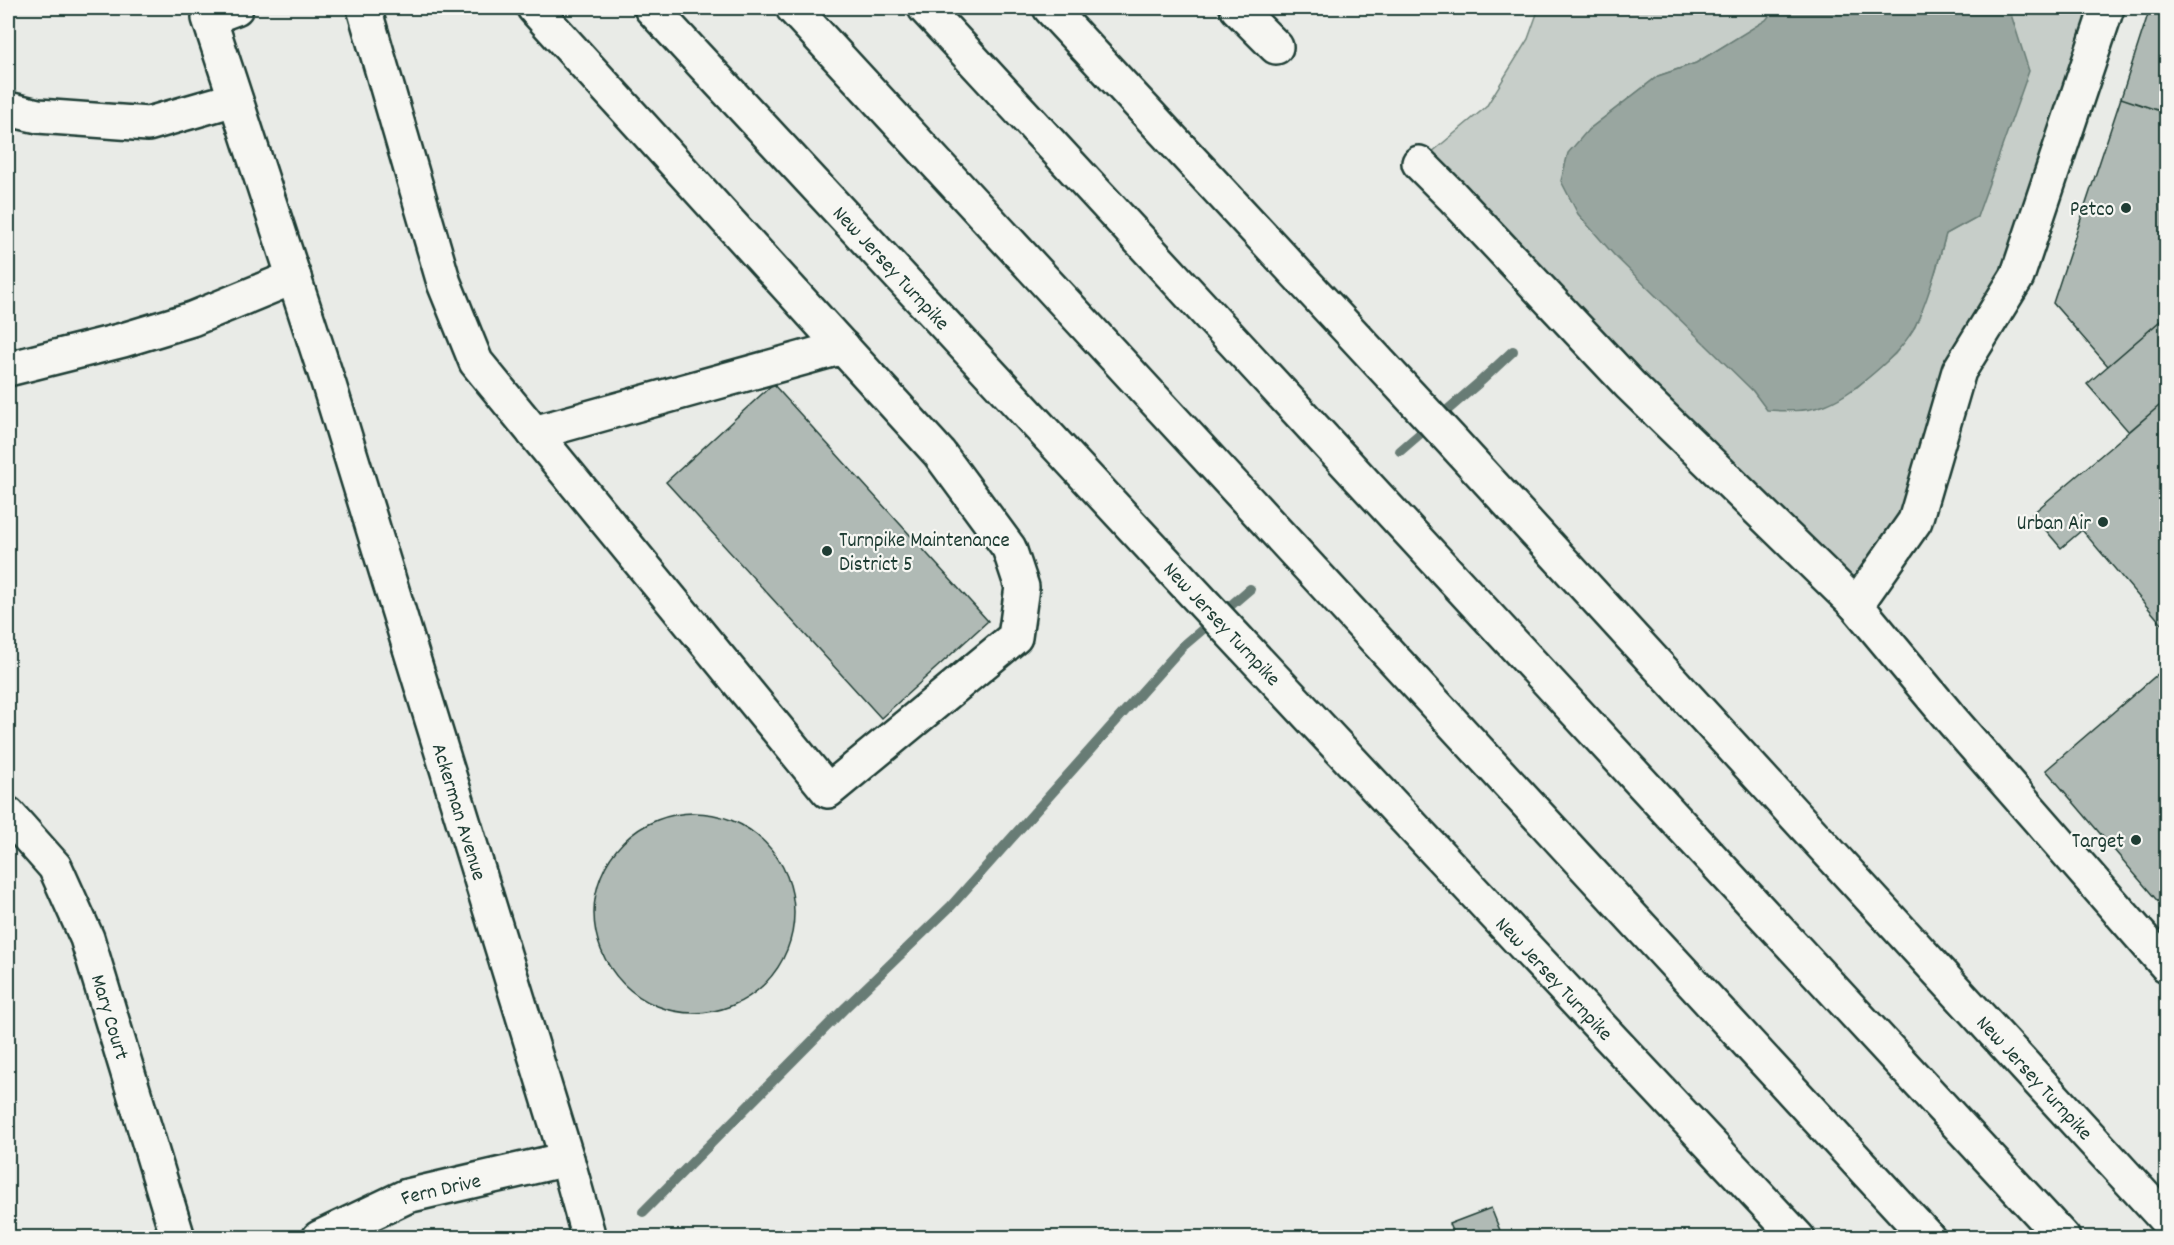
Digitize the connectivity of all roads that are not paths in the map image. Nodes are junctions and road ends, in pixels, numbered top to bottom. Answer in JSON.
{"nodes":[{"id":1,"x":236,"y":8,"type":"edge"},
{"id":2,"x":364,"y":8,"type":"edge"},
{"id":3,"x":534,"y":8,"type":"edge"},
{"id":4,"x":651,"y":8,"type":"edge"},
{"id":5,"x":794,"y":8,"type":"edge"},
{"id":6,"x":925,"y":8,"type":"edge"},
{"id":7,"x":1050,"y":8,"type":"edge"},
{"id":8,"x":1237,"y":8,"type":"edge"},
{"id":9,"x":2107,"y":8,"type":"edge"},
{"id":10,"x":1276,"y":47,"type":"dead end"},
{"id":11,"x":236,"y":99,"type":"junction"},
{"id":12,"x":8,"y":109,"type":"edge"},
{"id":13,"x":1419,"y":164,"type":"dead end"},
{"id":14,"x":294,"y":277,"type":"junction"},
{"id":15,"x":843,"y":347,"type":"junction"},
{"id":16,"x":8,"y":369,"type":"edge"},
{"id":17,"x":534,"y":433,"type":"junction"},
{"id":18,"x":1856,"y":604,"type":"junction"},
{"id":19,"x":8,"y":814,"type":"edge"},
{"id":20,"x":2166,"y":965,"type":"edge"},
{"id":21,"x":567,"y":1159,"type":"junction"},
{"id":22,"x":2166,"y":1220,"type":"edge"},
{"id":23,"x":178,"y":1238,"type":"edge"},
{"id":24,"x":320,"y":1238,"type":"edge"},
{"id":25,"x":589,"y":1238,"type":"edge"},
{"id":26,"x":1798,"y":1238,"type":"edge"},
{"id":27,"x":1928,"y":1238,"type":"edge"},
{"id":28,"x":2063,"y":1238,"type":"edge"}],
"edges":[{"from":1,"to":11,"type":"main road","name":"Ackerman Avenue"},
{"from":2,"to":17,"type":"main road"},
{"from":3,"to":15,"type":"main road"},
{"from":4,"to":26,"type":"main road","name":"New Jersey Turnpike"},
{"from":5,"to":27,"type":"main road"},
{"from":6,"to":28,"type":"main road"},
{"from":7,"to":22,"type":"main road","name":"New Jersey Turnpike"},
{"from":8,"to":10,"type":"main road"},
{"from":9,"to":18,"type":"main road"},
{"from":11,"to":12,"type":"main road"},
{"from":11,"to":14,"type":"main road","name":"Ackerman Avenue"},
{"from":13,"to":18,"type":"main road"},
{"from":14,"to":16,"type":"main road"},
{"from":14,"to":21,"type":"main road","name":"Ackerman Avenue"},
{"from":15,"to":17,"type":"main road"},
{"from":15,"to":17,"type":"main road"},
{"from":18,"to":20,"type":"main road"},
{"from":19,"to":23,"type":"main road","name":"Mary Court"},
{"from":21,"to":24,"type":"main road","name":"Fern Drive"},
{"from":21,"to":25,"type":"main road","name":"Ackerman Avenue"}]}
